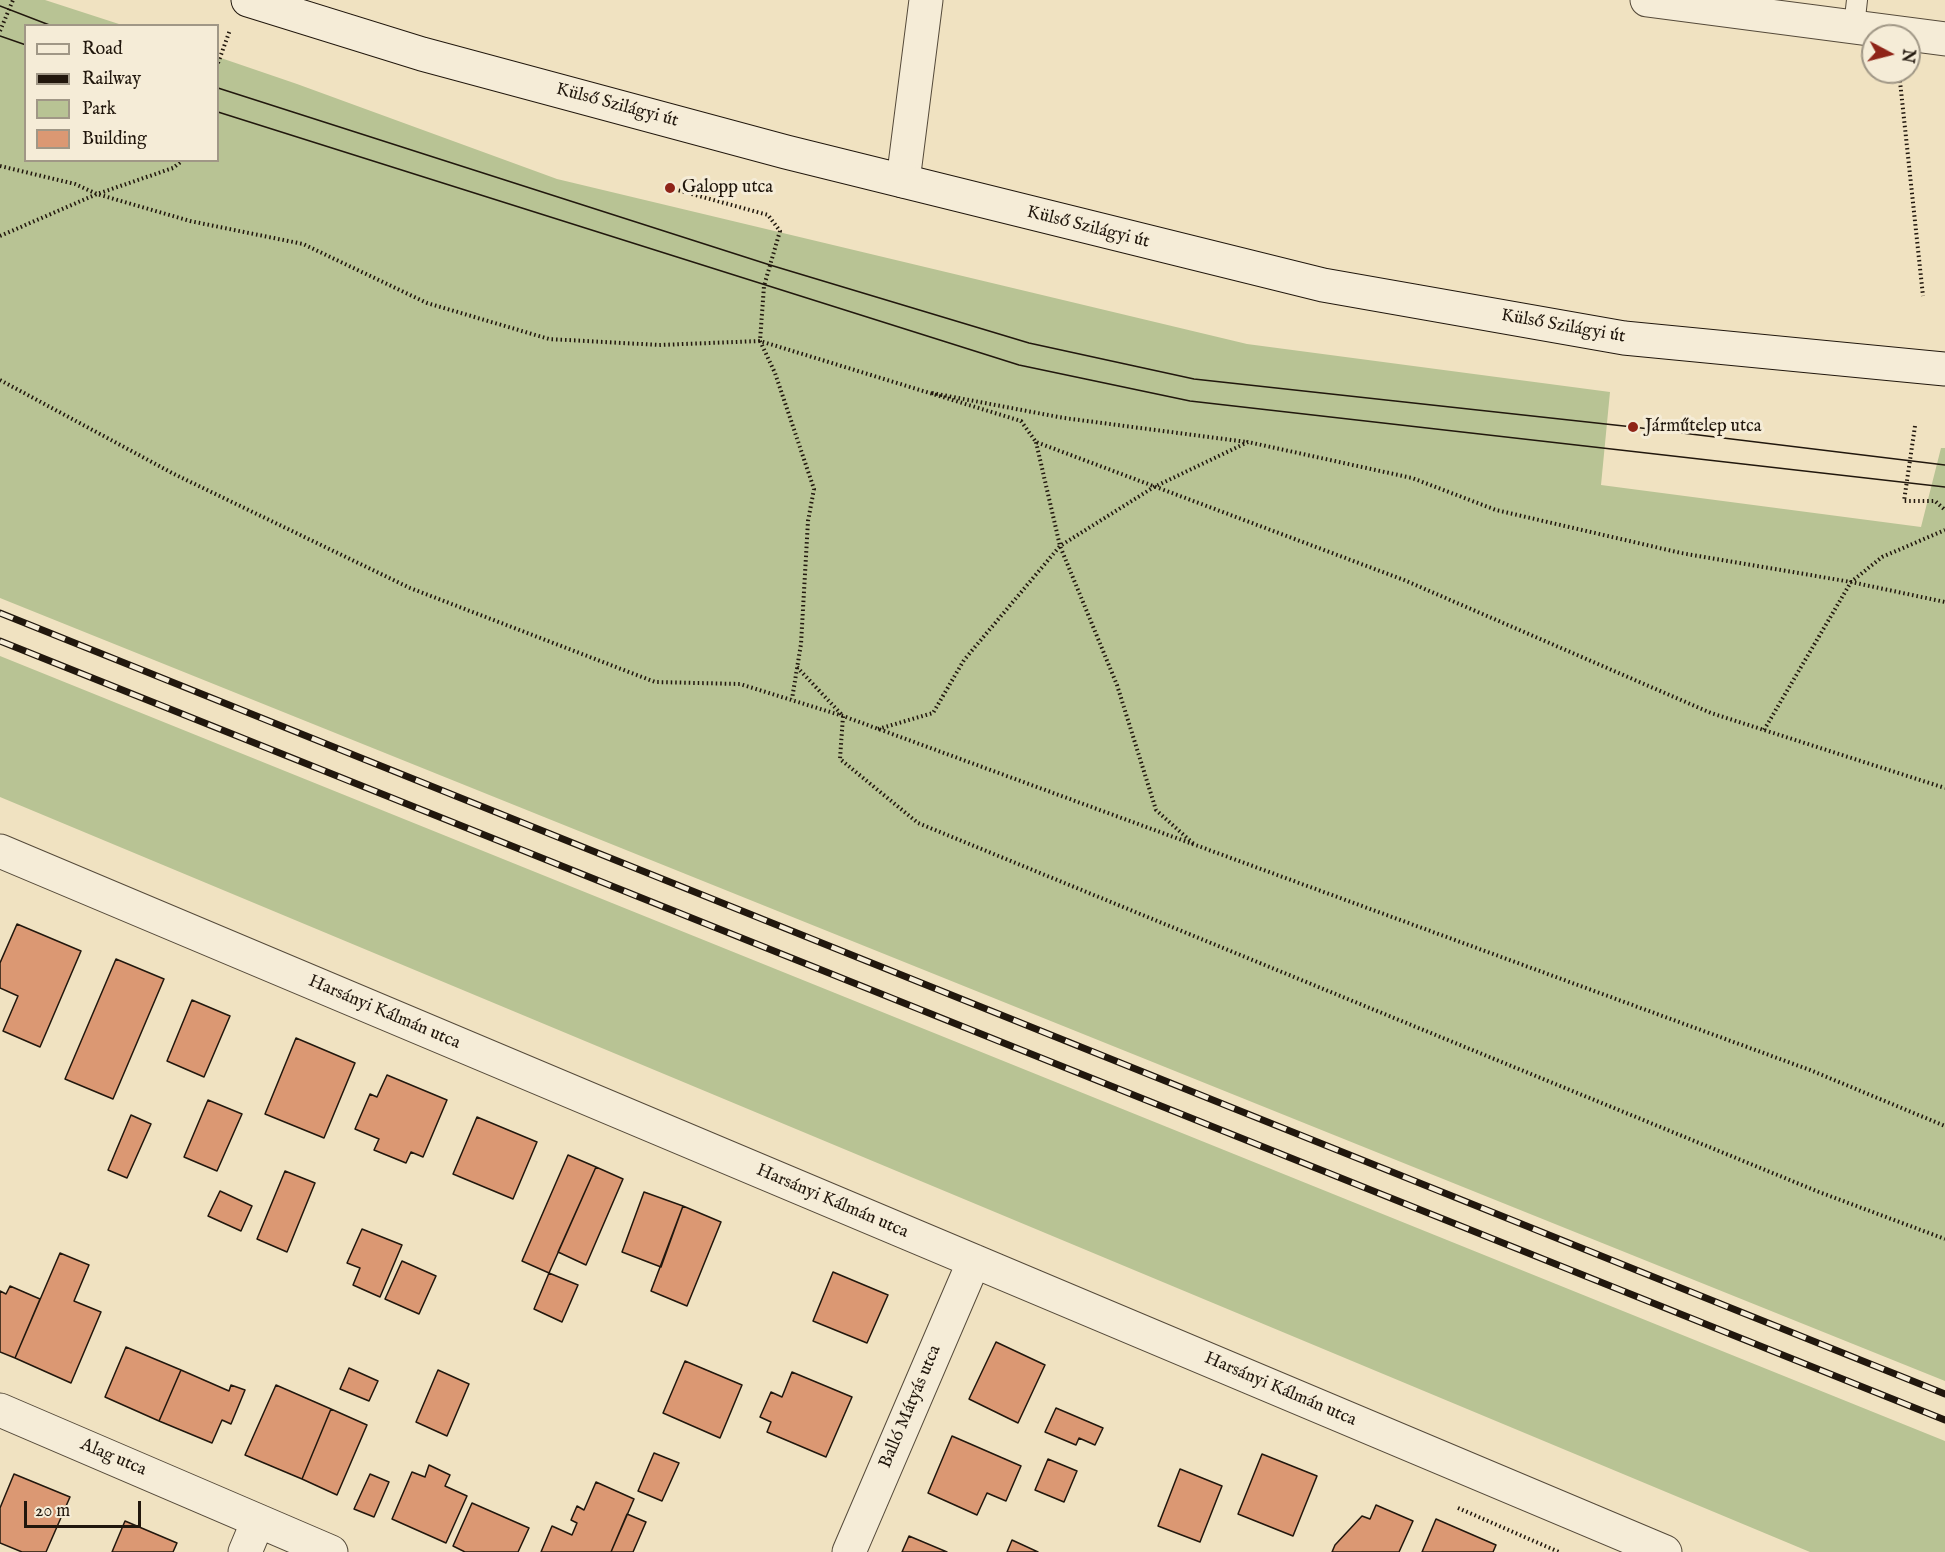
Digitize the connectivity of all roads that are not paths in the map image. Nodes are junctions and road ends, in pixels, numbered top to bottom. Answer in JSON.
{"nodes":[{"id":1,"x":248,"y":0,"type":"edge"},
{"id":2,"x":926,"y":0,"type":"edge"},
{"id":3,"x":1647,"y":0,"type":"edge"},
{"id":4,"x":1856,"y":13,"type":"edge"},
{"id":5,"x":1945,"y":39,"type":"edge"},
{"id":6,"x":903,"y":181,"type":"junction"},
{"id":7,"x":1945,"y":369,"type":"edge"},
{"id":8,"x":0,"y":851,"type":"edge"},
{"id":9,"x":974,"y":1262,"type":"junction"},
{"id":10,"x":0,"y":1410,"type":"edge"},
{"id":11,"x":258,"y":1521,"type":"junction"},
{"id":12,"x":245,"y":1552,"type":"edge"},
{"id":13,"x":331,"y":1552,"type":"edge"},
{"id":14,"x":849,"y":1552,"type":"edge"},
{"id":15,"x":1665,"y":1552,"type":"edge"}],
"edges":[{"from":1,"to":6,"type":"street","name":"Külső Szilágyi út"},
{"from":2,"to":6,"type":"street"},
{"from":3,"to":4,"type":"street"},
{"from":4,"to":5,"type":"street"},
{"from":6,"to":7,"type":"street","name":"Külső Szilágyi út"},
{"from":8,"to":9,"type":"street","name":"Harsányi Kálmán utca"},
{"from":9,"to":14,"type":"street","name":"Balló Mátyás utca"},
{"from":9,"to":15,"type":"street","name":"Harsányi Kálmán utca"},
{"from":10,"to":11,"type":"street","name":"Alag utca"},
{"from":11,"to":12,"type":"street"},
{"from":11,"to":13,"type":"street","name":"Alag utca"}]}
